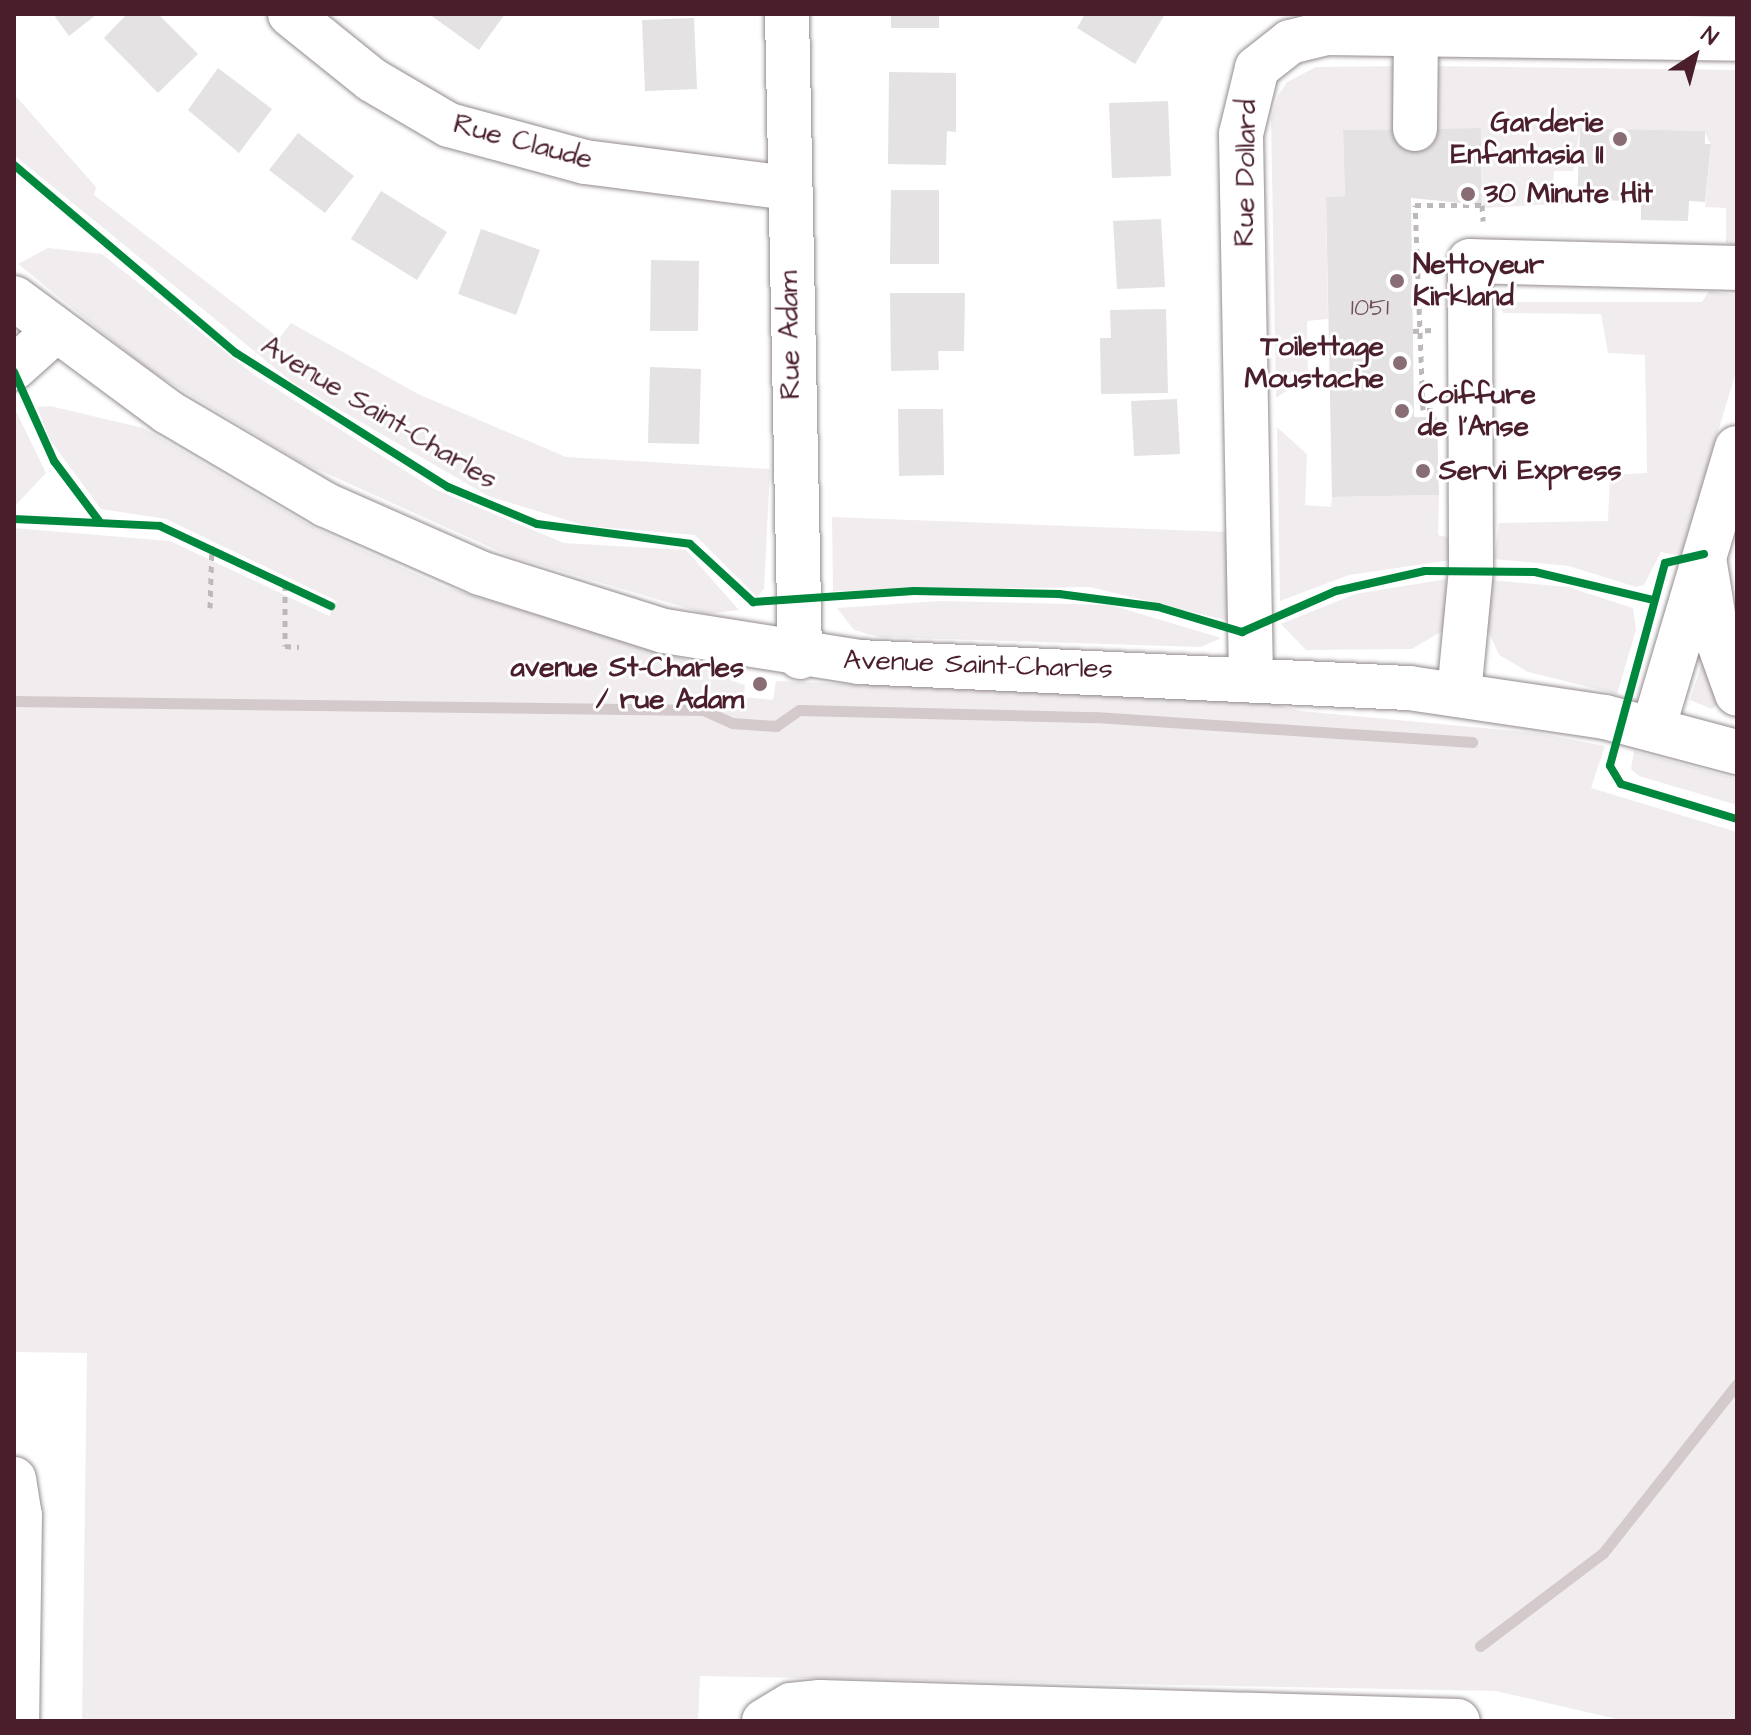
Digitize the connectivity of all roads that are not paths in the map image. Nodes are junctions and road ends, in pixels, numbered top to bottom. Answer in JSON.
{"nodes":[{"id":1,"x":290,"y":14,"type":"edge"},
{"id":2,"x":787,"y":14,"type":"edge"},
{"id":3,"x":1416,"y":34,"type":"junction"},
{"id":4,"x":1737,"y":39,"type":"edge"},
{"id":5,"x":1415,"y":129,"type":"dead end"},
{"id":6,"x":788,"y":188,"type":"junction"},
{"id":7,"x":1737,"y":268,"type":"edge"},
{"id":8,"x":14,"y":298,"type":"edge"},
{"id":9,"x":54,"y":332,"type":"junction"},
{"id":10,"x":14,"y":368,"type":"edge"},
{"id":11,"x":1737,"y":448,"type":"edge"},
{"id":12,"x":1704,"y":554,"type":"junction"},
{"id":13,"x":800,"y":657,"type":"junction"},
{"id":14,"x":1251,"y":677,"type":"junction"},
{"id":15,"x":1459,"y":694,"type":"junction"},
{"id":16,"x":1737,"y":694,"type":"edge"},
{"id":17,"x":1653,"y":729,"type":"junction"},
{"id":18,"x":1737,"y":752,"type":"edge"},
{"id":19,"x":14,"y":1479,"type":"edge"},
{"id":20,"x":17,"y":1721,"type":"edge"},
{"id":21,"x":764,"y":1721,"type":"edge"},
{"id":22,"x":1458,"y":1721,"type":"edge"}],
"edges":[{"from":1,"to":6,"type":"street","name":"Rue Claude"},
{"from":2,"to":6,"type":"street","name":"Rue Adam"},
{"from":3,"to":4,"type":"street","name":"Rue Dollard"},
{"from":3,"to":5,"type":"street"},
{"from":3,"to":14,"type":"street","name":"Rue Dollard"},
{"from":6,"to":13,"type":"street","name":"Rue Adam"},
{"from":7,"to":15,"type":"street"},
{"from":8,"to":9,"type":"street","name":"Avenue Saint-Charles"},
{"from":9,"to":10,"type":"street"},
{"from":9,"to":13,"type":"street","name":"Avenue Saint-Charles"},
{"from":11,"to":12,"type":"street"},
{"from":12,"to":16,"type":"street"},
{"from":12,"to":17,"type":"street"},
{"from":13,"to":14,"type":"street","name":"Avenue Saint-Charles"},
{"from":14,"to":15,"type":"street","name":"Avenue Saint-Charles"},
{"from":15,"to":17,"type":"street","name":"Avenue Saint-Charles"},
{"from":17,"to":18,"type":"street","name":"Avenue Saint-Charles"},
{"from":19,"to":20,"type":"street"},
{"from":21,"to":22,"type":"street"}]}
